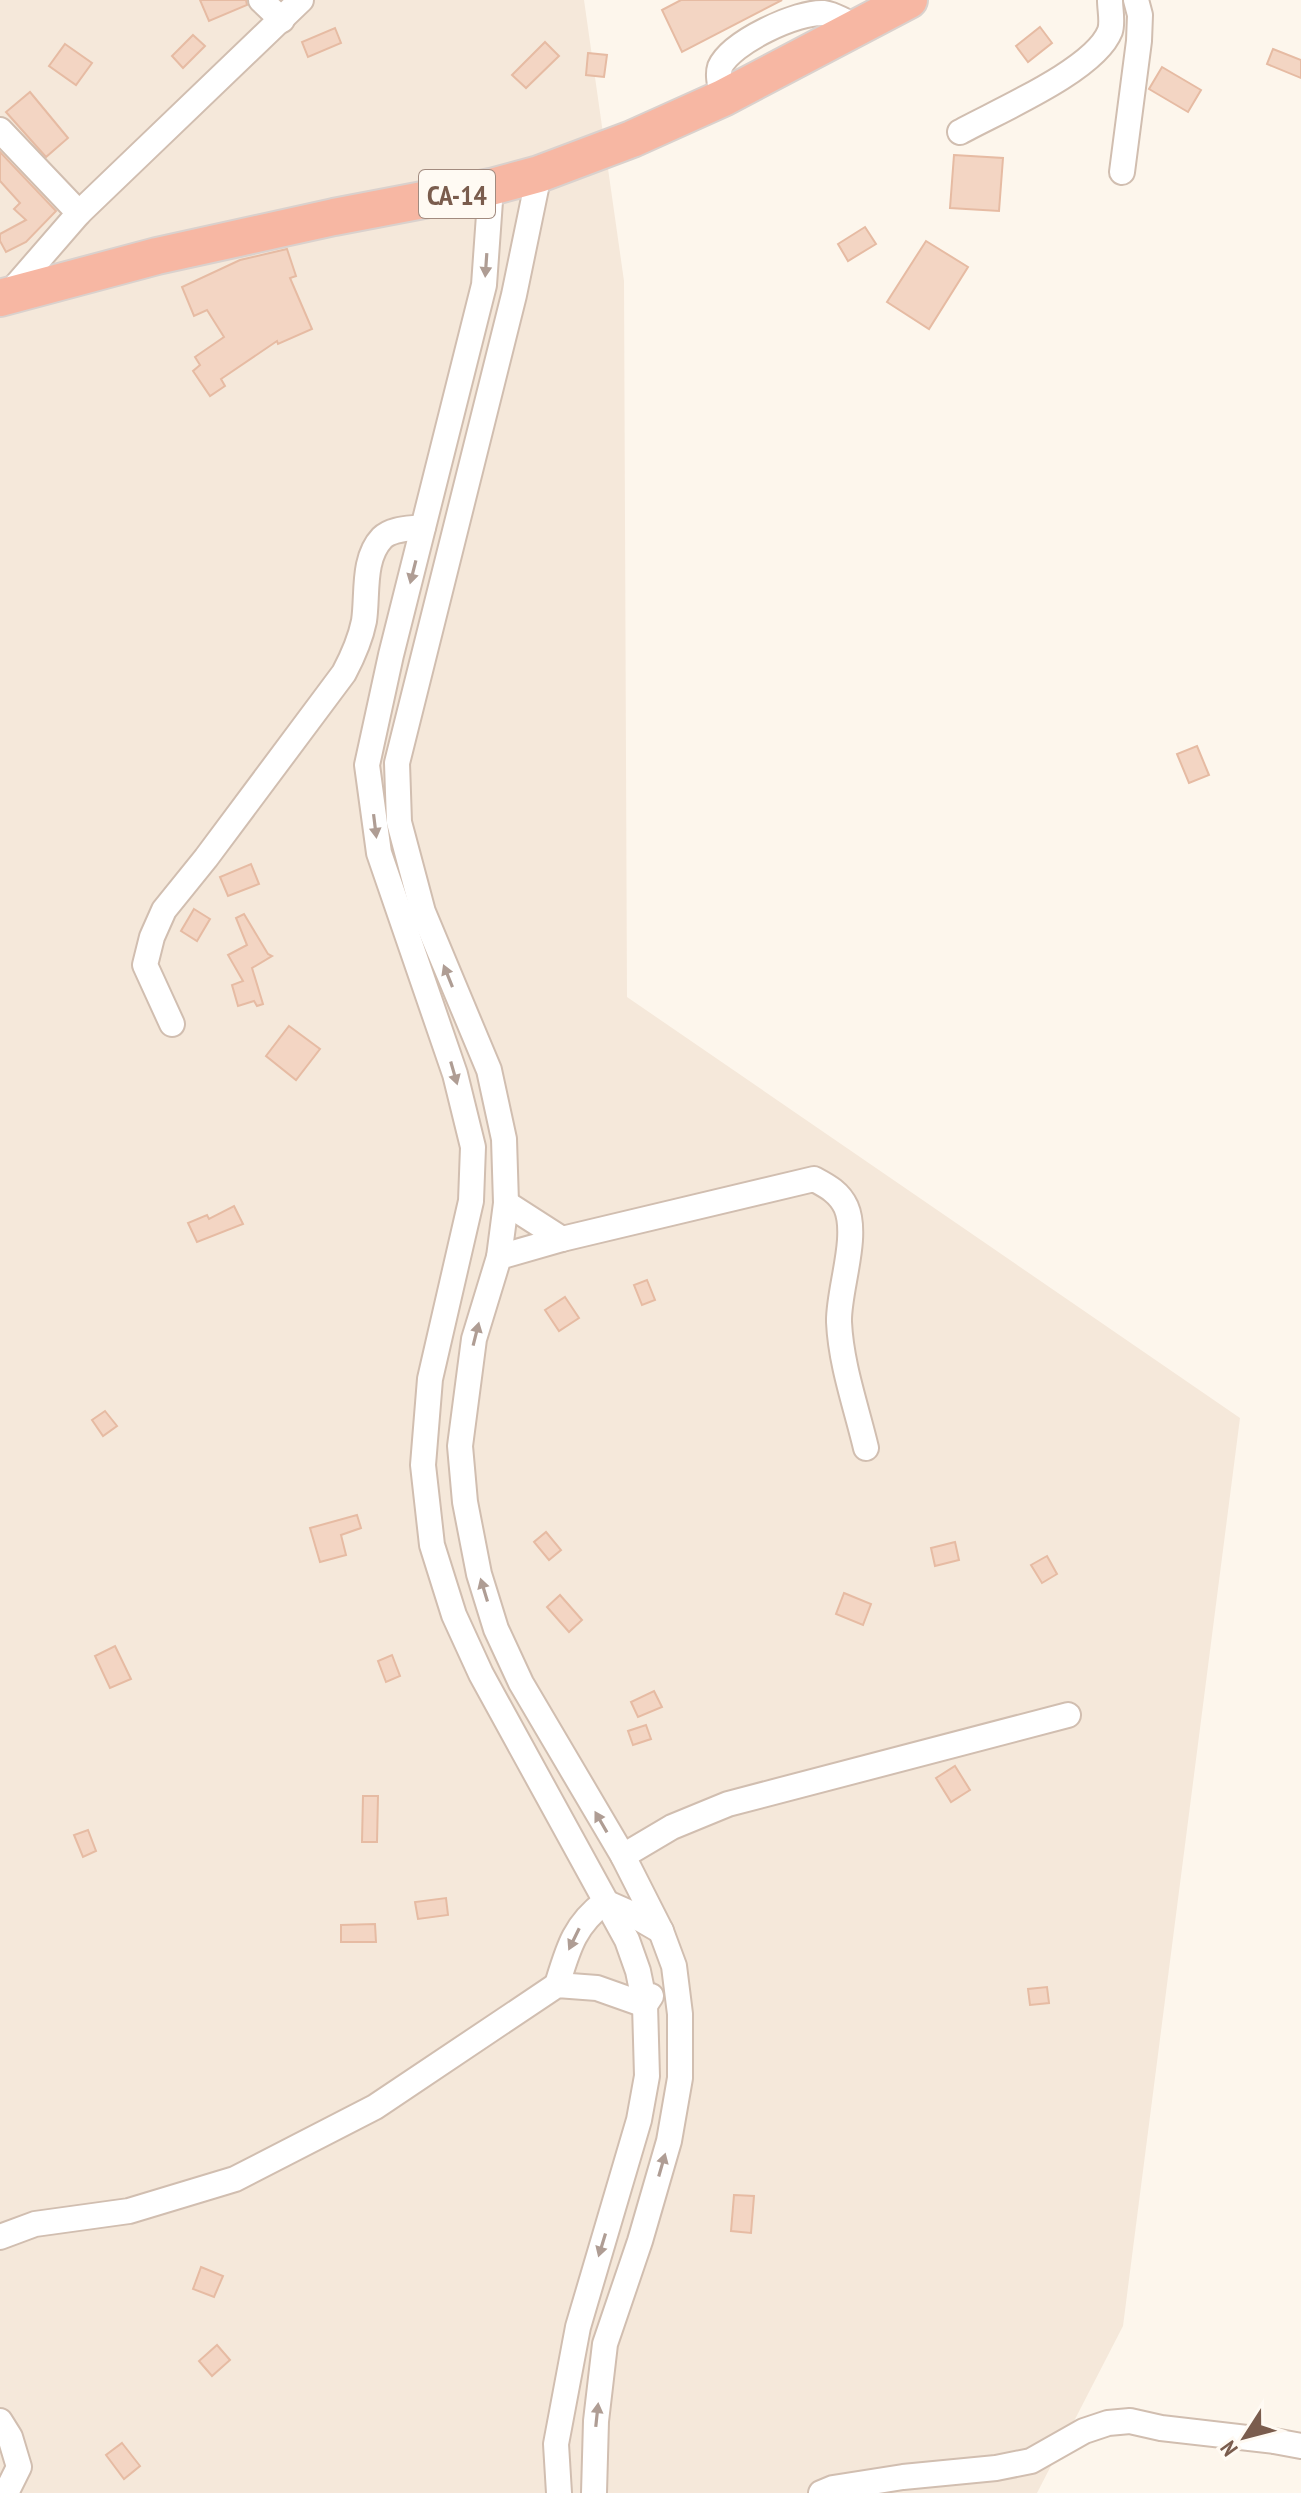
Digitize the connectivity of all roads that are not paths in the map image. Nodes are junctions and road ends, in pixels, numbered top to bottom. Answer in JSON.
{"nodes":[{"id":1,"x":261,"y":0,"type":"edge"},
{"id":2,"x":301,"y":0,"type":"edge"},
{"id":3,"x":1110,"y":0,"type":"edge"},
{"id":4,"x":1136,"y":0,"type":"edge"},
{"id":5,"x":796,"y":7,"type":"edge"},
{"id":6,"x":883,"y":10,"type":"edge"},
{"id":7,"x":282,"y":20,"type":"junction"},
{"id":8,"x":723,"y":98,"type":"junction"},
{"id":9,"x":0,"y":130,"type":"edge"},
{"id":10,"x":960,"y":132,"type":"dead end"},
{"id":11,"x":1122,"y":172,"type":"dead end"},
{"id":12,"x":539,"y":174,"type":"junction"},
{"id":13,"x":491,"y":187,"type":"junction"},
{"id":14,"x":79,"y":213,"type":"junction"},
{"id":15,"x":3,"y":297,"type":"edge"},
{"id":16,"x":423,"y":527,"type":"junction"},
{"id":17,"x":172,"y":1024,"type":"dead end"},
{"id":18,"x":506,"y":1203,"type":"junction"},
{"id":19,"x":562,"y":1239,"type":"junction"},
{"id":20,"x":499,"y":1257,"type":"junction"},
{"id":21,"x":866,"y":1448,"type":"dead end"},
{"id":22,"x":1068,"y":1715,"type":"dead end"},
{"id":23,"x":623,"y":1856,"type":"junction"},
{"id":24,"x":605,"y":1902,"type":"junction"},
{"id":25,"x":661,"y":1931,"type":"junction"},
{"id":26,"x":674,"y":1966,"type":"junction"},
{"id":27,"x":557,"y":1985,"type":"junction"},
{"id":28,"x":645,"y":2005,"type":"junction"},
{"id":29,"x":0,"y":2237,"type":"edge"},
{"id":30,"x":0,"y":2421,"type":"edge"},
{"id":31,"x":1301,"y":2446,"type":"edge"},
{"id":32,"x":6,"y":2493,"type":"edge"},
{"id":33,"x":559,"y":2493,"type":"edge"},
{"id":34,"x":594,"y":2493,"type":"edge"},
{"id":35,"x":821,"y":2493,"type":"edge"}],
"edges":[{"from":1,"to":7,"type":"street"},
{"from":2,"to":7,"type":"street"},
{"from":3,"to":10,"type":"street"},
{"from":4,"to":11,"type":"street"},
{"from":5,"to":6,"type":"street"},
{"from":5,"to":8,"type":"street"},
{"from":6,"to":8,"type":"highway","number":"CA-14"},
{"from":7,"to":14,"type":"street"},
{"from":8,"to":12,"type":"highway","number":"CA-14"},
{"from":9,"to":14,"type":"street"},
{"from":12,"to":13,"type":"highway","number":"CA-14"},
{"from":18,"to":12,"type":"street","one_way":true},
{"from":13,"to":15,"type":"highway","number":"CA-14"},
{"from":13,"to":16,"type":"street","one_way":true},
{"from":14,"to":15,"type":"street"},
{"from":16,"to":17,"type":"street"},
{"from":16,"to":24,"type":"street","one_way":true},
{"from":18,"to":19,"type":"street"},
{"from":18,"to":20,"type":"street"},
{"from":19,"to":20,"type":"street"},
{"from":19,"to":21,"type":"street"},
{"from":23,"to":20,"type":"street","one_way":true},
{"from":22,"to":23,"type":"street"},
{"from":23,"to":25,"type":"street"},
{"from":24,"to":25,"type":"street"},
{"from":24,"to":27,"type":"street","one_way":true},
{"from":24,"to":28,"type":"street"},
{"from":25,"to":26,"type":"street"},
{"from":26,"to":28,"type":"street"},
{"from":34,"to":26,"type":"street","one_way":true},
{"from":27,"to":28,"type":"street"},
{"from":27,"to":29,"type":"street"},
{"from":28,"to":33,"type":"street","one_way":true},
{"from":30,"to":32,"type":"street"},
{"from":31,"to":35,"type":"street"}]}
